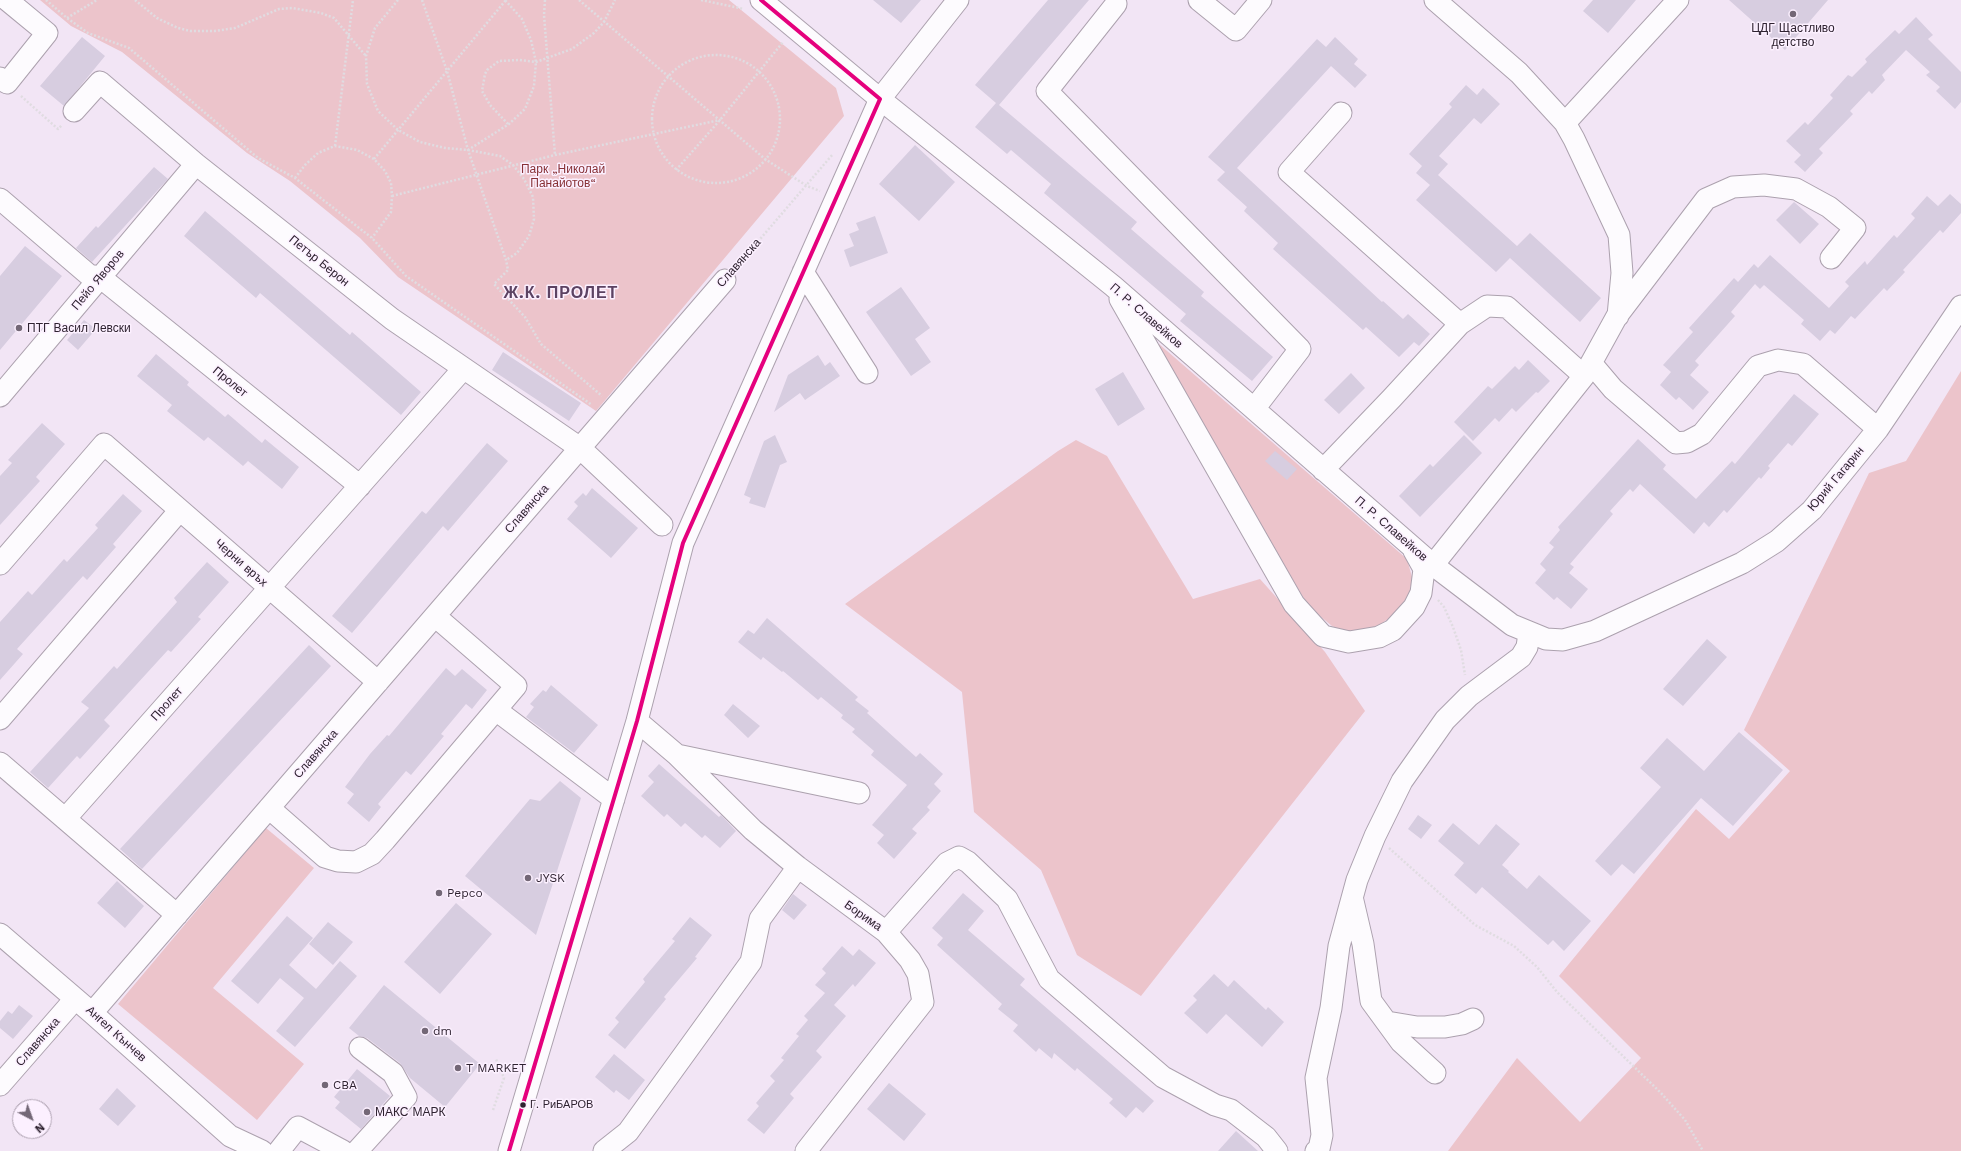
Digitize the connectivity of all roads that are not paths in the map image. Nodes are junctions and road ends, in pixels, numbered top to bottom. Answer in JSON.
{"nodes":[{"id":1,"x":6,"y":0,"type":"edge"},
{"id":2,"x":958,"y":0,"type":"edge"},
{"id":3,"x":1199,"y":0,"type":"edge"},
{"id":4,"x":1261,"y":0,"type":"edge"},
{"id":5,"x":1678,"y":0,"type":"edge"},
{"id":6,"x":1442,"y":2,"type":"edge"},
{"id":7,"x":1116,"y":4,"type":"dead end"},
{"id":8,"x":756,"y":5,"type":"edge"},
{"id":9,"x":3,"y":81,"type":"edge"},
{"id":10,"x":880,"y":99,"type":"junction"},
{"id":11,"x":74,"y":111,"type":"road end"},
{"id":12,"x":1341,"y":113,"type":"dead end"},
{"id":13,"x":1565,"y":123,"type":"junction"},
{"id":14,"x":196,"y":164,"type":"junction"},
{"id":15,"x":0,"y":199,"type":"edge"},
{"id":16,"x":1830,"y":258,"type":"dead end"},
{"id":17,"x":803,"y":272,"type":"junction"},
{"id":18,"x":100,"y":277,"type":"junction"},
{"id":19,"x":725,"y":280,"type":"road end"},
{"id":20,"x":1113,"y":286,"type":"junction"},
{"id":21,"x":1961,"y":306,"type":"edge"},
{"id":22,"x":1617,"y":316,"type":"junction"},
{"id":23,"x":1460,"y":324,"type":"junction"},
{"id":24,"x":463,"y":369,"type":"junction"},
{"id":25,"x":1588,"y":370,"type":"junction"},
{"id":26,"x":867,"y":373,"type":"dead end"},
{"id":27,"x":0,"y":396,"type":"edge"},
{"id":28,"x":1254,"y":409,"type":"junction"},
{"id":29,"x":1878,"y":429,"type":"junction"},
{"id":30,"x":580,"y":448,"type":"junction"},
{"id":31,"x":1323,"y":470,"type":"junction"},
{"id":32,"x":360,"y":486,"type":"junction"},
{"id":33,"x":180,"y":510,"type":"junction"},
{"id":34,"x":662,"y":525,"type":"dead end"},
{"id":35,"x":0,"y":564,"type":"edge"},
{"id":36,"x":1428,"y":573,"type":"junction"},
{"id":37,"x":270,"y":588,"type":"junction"},
{"id":38,"x":435,"y":616,"type":"junction"},
{"id":39,"x":1529,"y":634,"type":"junction"},
{"id":40,"x":378,"y":682,"type":"junction"},
{"id":41,"x":496,"y":710,"type":"junction"},
{"id":42,"x":0,"y":719,"type":"edge"},
{"id":43,"x":637,"y":721,"type":"junction"},
{"id":44,"x":677,"y":756,"type":"junction"},
{"id":45,"x":0,"y":764,"type":"edge"},
{"id":46,"x":859,"y":792,"type":"dead end"},
{"id":47,"x":614,"y":799,"type":"junction"},
{"id":48,"x":270,"y":808,"type":"junction"},
{"id":49,"x":65,"y":819,"type":"junction"},
{"id":50,"x":798,"y":867,"type":"junction"},
{"id":51,"x":1352,"y":899,"type":"junction"},
{"id":52,"x":177,"y":915,"type":"junction"},
{"id":53,"x":886,"y":932,"type":"junction"},
{"id":54,"x":0,"y":934,"type":"edge"},
{"id":55,"x":75,"y":998,"type":"junction"},
{"id":56,"x":92,"y":1013,"type":"junction"},
{"id":57,"x":1473,"y":1019,"type":"dead end"},
{"id":58,"x":1387,"y":1022,"type":"junction"},
{"id":59,"x":360,"y":1048,"type":"dead end"},
{"id":60,"x":1435,"y":1073,"type":"dead end"},
{"id":61,"x":0,"y":1085,"type":"edge"},
{"id":62,"x":230,"y":1136,"type":"junction"},
{"id":63,"x":246,"y":1151,"type":"edge"},
{"id":64,"x":262,"y":1151,"type":"edge"},
{"id":65,"x":279,"y":1151,"type":"edge"},
{"id":66,"x":344,"y":1151,"type":"edge"},
{"id":67,"x":357,"y":1151,"type":"edge"},
{"id":68,"x":509,"y":1151,"type":"edge"},
{"id":69,"x":604,"y":1151,"type":"edge"},
{"id":70,"x":806,"y":1151,"type":"edge"},
{"id":71,"x":1277,"y":1151,"type":"edge"},
{"id":72,"x":1316,"y":1151,"type":"edge"}],
"edges":[{"from":1,"to":9,"type":"street"},
{"from":2,"to":10,"type":"street"},
{"from":3,"to":4,"type":"street"},
{"from":5,"to":13,"type":"street"},
{"from":6,"to":13,"type":"street"},
{"from":7,"to":28,"type":"street"},
{"from":8,"to":10,"type":"street","name":"П. Р. Славейков"},
{"from":10,"to":17,"type":"street"},
{"from":10,"to":20,"type":"street","name":"П. Р. Славейков"},
{"from":11,"to":14,"type":"street","name":"Петър Берон"},
{"from":12,"to":23,"type":"street"},
{"from":13,"to":22,"type":"street"},
{"from":14,"to":18,"type":"street","name":"Пейо Яворов"},
{"from":14,"to":24,"type":"street","name":"Петър Берон"},
{"from":15,"to":18,"type":"street","name":"Пролет"},
{"from":16,"to":22,"type":"street"},
{"from":17,"to":26,"type":"street"},
{"from":17,"to":43,"type":"street"},
{"from":18,"to":27,"type":"street","name":"Пейо Яворов"},
{"from":18,"to":32,"type":"street","name":"Пролет"},
{"from":19,"to":30,"type":"street","name":"Славянска"},
{"from":20,"to":28,"type":"street","name":"П. Р. Славейков"},
{"from":20,"to":36,"type":"street"},
{"from":21,"to":29,"type":"street","name":"Юрий Гагарин"},
{"from":22,"to":25,"type":"street"},
{"from":23,"to":25,"type":"street"},
{"from":23,"to":31,"type":"street"},
{"from":24,"to":30,"type":"street","name":"Петър Берон"},
{"from":24,"to":32,"type":"street"},
{"from":25,"to":29,"type":"street"},
{"from":25,"to":36,"type":"street"},
{"from":28,"to":31,"type":"street","name":"П. Р. Славейков"},
{"from":29,"to":39,"type":"street","name":"Юрий Гагарин"},
{"from":30,"to":34,"type":"street","name":"Петър Берон"},
{"from":30,"to":38,"type":"street","name":"Славянска"},
{"from":31,"to":36,"type":"street","name":"П. Р. Славейков"},
{"from":32,"to":37,"type":"street"},
{"from":33,"to":35,"type":"street","name":"Черни връх"},
{"from":33,"to":37,"type":"street","name":"Черни връх"},
{"from":33,"to":42,"type":"street"},
{"from":36,"to":39,"type":"street","name":"П. Р. Славейков"},
{"from":37,"to":40,"type":"street","name":"Черни връх"},
{"from":37,"to":49,"type":"street","name":"Пролет"},
{"from":38,"to":40,"type":"street","name":"Славянска"},
{"from":38,"to":41,"type":"street"},
{"from":39,"to":51,"type":"street"},
{"from":40,"to":48,"type":"street","name":"Славянска"},
{"from":41,"to":47,"type":"street"},
{"from":41,"to":48,"type":"street"},
{"from":43,"to":44,"type":"street","name":"Борима"},
{"from":43,"to":47,"type":"street"},
{"from":44,"to":46,"type":"street"},
{"from":44,"to":50,"type":"street","name":"Борима"},
{"from":45,"to":49,"type":"street"},
{"from":47,"to":68,"type":"street"},
{"from":48,"to":52,"type":"street","name":"Славянска"},
{"from":49,"to":52,"type":"street"},
{"from":50,"to":53,"type":"street","name":"Борима"},
{"from":50,"to":69,"type":"street"},
{"from":51,"to":58,"type":"street"},
{"from":51,"to":72,"type":"street"},
{"from":52,"to":56,"type":"street","name":"Славянска"},
{"from":53,"to":70,"type":"street","name":"Борима"},
{"from":53,"to":71,"type":"street"},
{"from":54,"to":55,"type":"street","name":"Ангел Кънчев"},
{"from":55,"to":56,"type":"street","name":"Ангел Кънчев"},
{"from":55,"to":61,"type":"street","name":"Славянска"},
{"from":56,"to":62,"type":"street","name":"Ангел Кънчев"},
{"from":57,"to":58,"type":"street"},
{"from":58,"to":60,"type":"street"},
{"from":59,"to":67,"type":"street"},
{"from":62,"to":63,"type":"street","name":"Ангел Кънчев"},
{"from":62,"to":64,"type":"street","name":"Ангел Кънчев"},
{"from":65,"to":66,"type":"street"}]}
